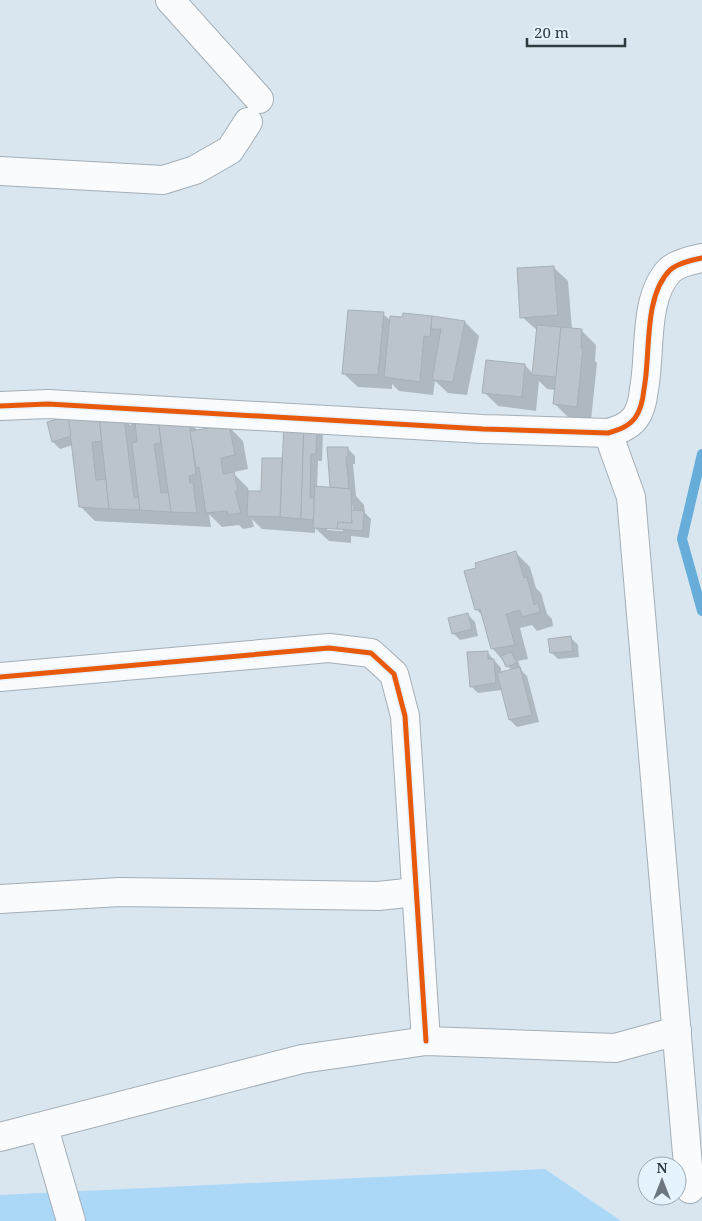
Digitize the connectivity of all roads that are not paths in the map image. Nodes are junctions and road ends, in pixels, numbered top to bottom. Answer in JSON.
{"nodes":[{"id":1,"x":170,"y":0,"type":"edge"},
{"id":2,"x":0,"y":171,"type":"edge"},
{"id":3,"x":702,"y":258,"type":"edge"},
{"id":4,"x":0,"y":406,"type":"edge"},
{"id":5,"x":608,"y":433,"type":"junction"},
{"id":6,"x":0,"y":677,"type":"edge"},
{"id":7,"x":416,"y":892,"type":"junction"},
{"id":8,"x":0,"y":899,"type":"edge"},
{"id":9,"x":677,"y":1031,"type":"junction"},
{"id":10,"x":426,"y":1041,"type":"junction"},
{"id":11,"x":44,"y":1128,"type":"junction"},
{"id":12,"x":0,"y":1137,"type":"edge"},
{"id":13,"x":690,"y":1189,"type":"dead end"},
{"id":14,"x":71,"y":1221,"type":"edge"}],
"edges":[{"from":1,"to":2,"type":"street"},
{"from":3,"to":5,"type":"street"},
{"from":4,"to":5,"type":"street"},
{"from":5,"to":9,"type":"street"},
{"from":6,"to":7,"type":"street"},
{"from":7,"to":8,"type":"street"},
{"from":7,"to":10,"type":"street"},
{"from":9,"to":10,"type":"street"},
{"from":9,"to":13,"type":"street"},
{"from":10,"to":11,"type":"street"},
{"from":11,"to":12,"type":"street"},
{"from":11,"to":14,"type":"street"}]}
